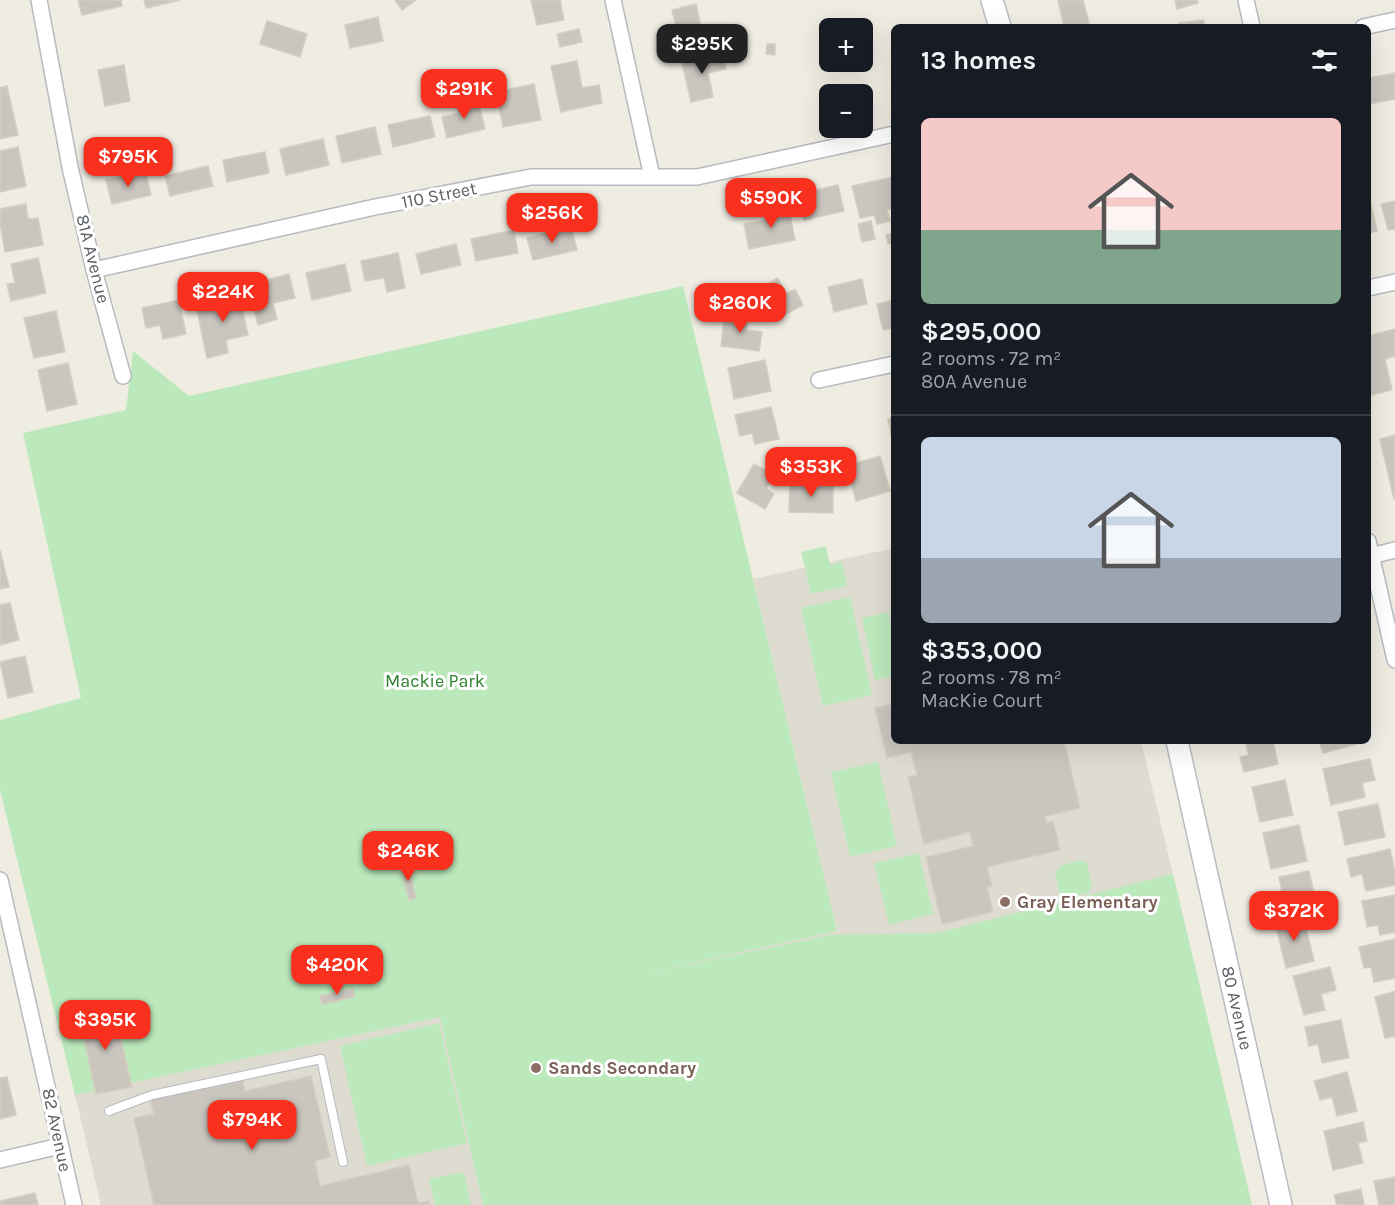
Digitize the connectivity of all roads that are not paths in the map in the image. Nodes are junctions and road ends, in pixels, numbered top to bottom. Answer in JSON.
{"nodes":[{"id":1,"x":39,"y":0,"type":"edge"},
{"id":2,"x":613,"y":0,"type":"edge"},
{"id":3,"x":992,"y":0,"type":"edge"},
{"id":4,"x":1246,"y":0,"type":"edge"},
{"id":5,"x":1395,"y":20,"type":"edge"},
{"id":6,"x":999,"y":24,"type":"edge"},
{"id":7,"x":1251,"y":24,"type":"edge"},
{"id":8,"x":1371,"y":25,"type":"edge"},
{"id":9,"x":891,"y":135,"type":"edge"},
{"id":10,"x":652,"y":177,"type":"junction"},
{"id":11,"x":94,"y":270,"type":"junction"},
{"id":12,"x":1395,"y":282,"type":"edge"},
{"id":13,"x":1371,"y":287,"type":"edge"},
{"id":14,"x":891,"y":365,"type":"edge"},
{"id":15,"x":123,"y":376,"type":"dead end"},
{"id":16,"x":819,"y":380,"type":"dead end"},
{"id":17,"x":1371,"y":548,"type":"edge"},
{"id":18,"x":1395,"y":550,"type":"edge"},
{"id":19,"x":1371,"y":552,"type":"edge"},
{"id":20,"x":1395,"y":660,"type":"edge"},
{"id":21,"x":1178,"y":744,"type":"edge"},
{"id":22,"x":0,"y":880,"type":"edge"},
{"id":23,"x":109,"y":1111,"type":"dead end"},
{"id":24,"x":60,"y":1146,"type":"junction"},
{"id":25,"x":0,"y":1160,"type":"edge"},
{"id":26,"x":343,"y":1162,"type":"dead end"},
{"id":27,"x":74,"y":1205,"type":"edge"},
{"id":28,"x":1281,"y":1205,"type":"edge"}],
"edges":[{"from":1,"to":11,"type":"street","name":"81A Avenue"},
{"from":2,"to":10,"type":"street"},
{"from":3,"to":6,"type":"street"},
{"from":4,"to":7,"type":"street"},
{"from":5,"to":8,"type":"street"},
{"from":9,"to":10,"type":"street","name":"110 Street"},
{"from":10,"to":11,"type":"street","name":"110 Street"},
{"from":11,"to":15,"type":"street","name":"81A Avenue"},
{"from":12,"to":13,"type":"street"},
{"from":14,"to":16,"type":"street"},
{"from":17,"to":18,"type":"street"},
{"from":19,"to":20,"type":"street"},
{"from":21,"to":28,"type":"street","name":"80 Avenue"},
{"from":22,"to":24,"type":"street","name":"82 Avenue"},
{"from":23,"to":26,"type":"lane"},
{"from":24,"to":25,"type":"street"},
{"from":24,"to":27,"type":"street","name":"82 Avenue"}]}
